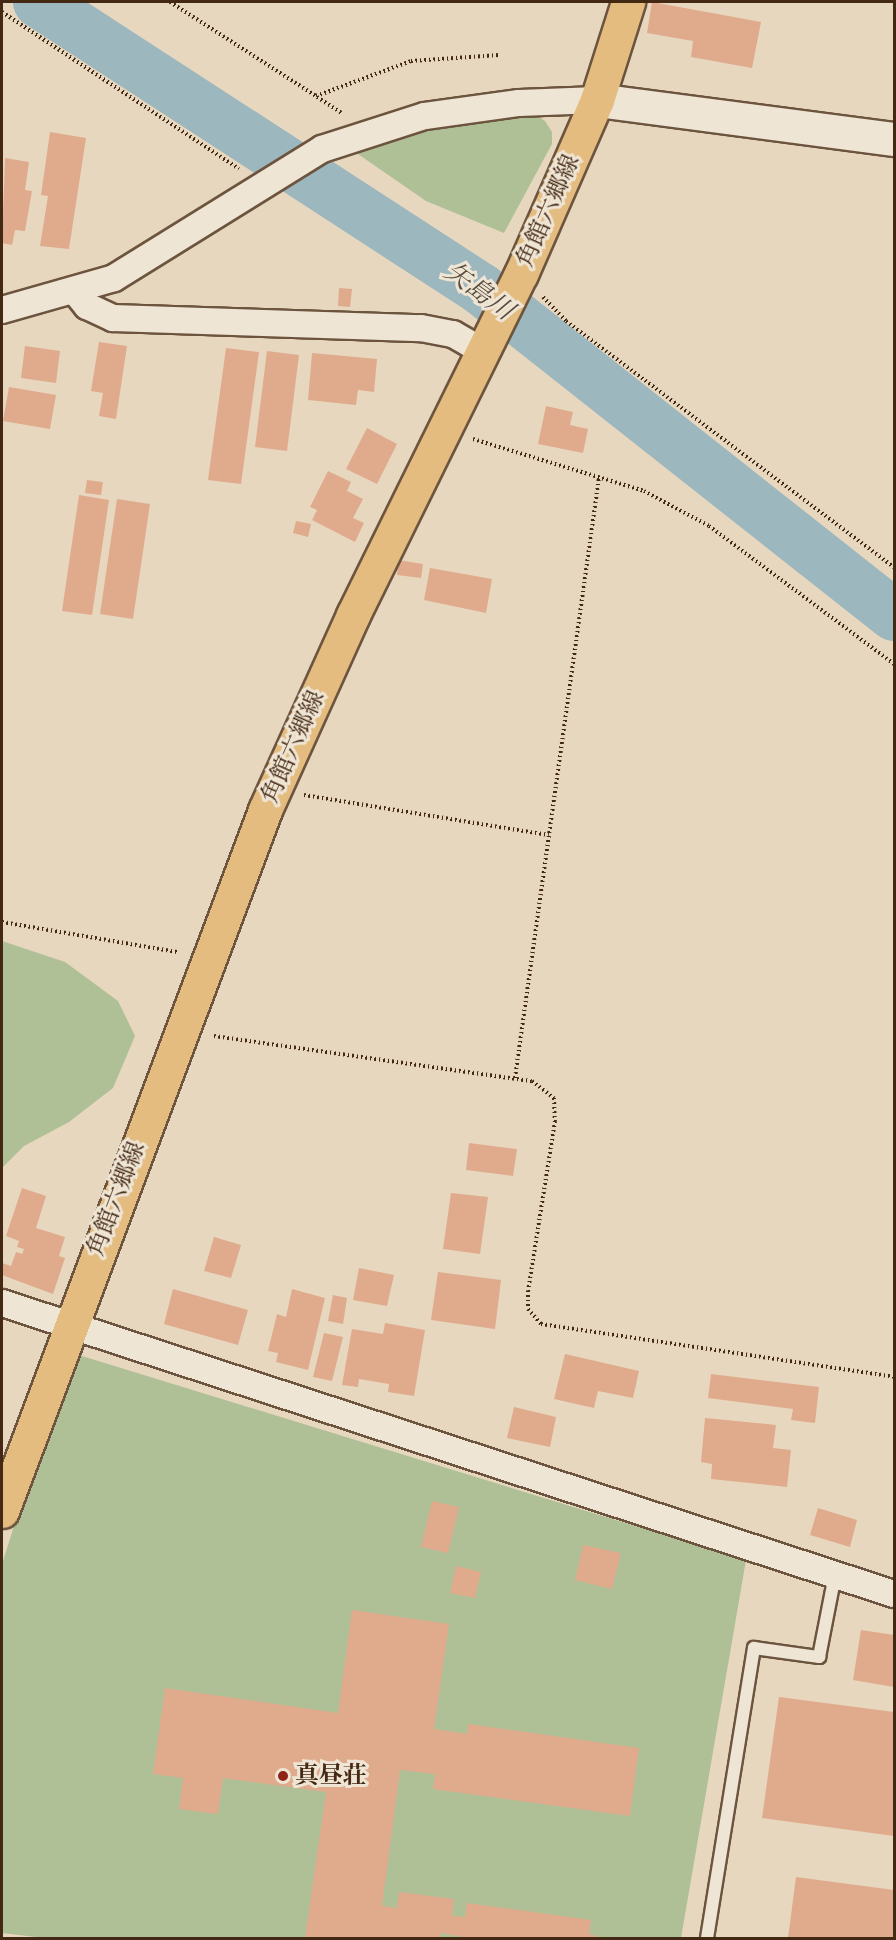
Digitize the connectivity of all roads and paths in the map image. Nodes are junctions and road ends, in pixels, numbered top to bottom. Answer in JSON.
{"nodes":[{"id":1,"x":170,"y":2,"type":"edge"},
{"id":2,"x":628,"y":2,"type":"edge"},
{"id":3,"x":2,"y":12,"type":"edge"},
{"id":4,"x":500,"y":55,"type":"dead end"},
{"id":5,"x":597,"y":100,"type":"junction"},
{"id":6,"x":894,"y":139,"type":"edge"},
{"id":7,"x":268,"y":184,"type":"junction"},
{"id":8,"x":517,"y":280,"type":"junction"},
{"id":9,"x":74,"y":290,"type":"junction"},
{"id":10,"x":2,"y":310,"type":"edge"},
{"id":11,"x":486,"y":344,"type":"junction"},
{"id":12,"x":446,"y":432,"type":"junction"},
{"id":13,"x":599,"y":477,"type":"junction"},
{"id":14,"x":894,"y":567,"type":"edge"},
{"id":15,"x":894,"y":664,"type":"edge"},
{"id":16,"x":274,"y":790,"type":"junction"},
{"id":17,"x":549,"y":835,"type":"junction"},
{"id":18,"x":2,"y":922,"type":"edge"},
{"id":19,"x":209,"y":957,"type":"junction"},
{"id":20,"x":180,"y":1031,"type":"junction"},
{"id":21,"x":515,"y":1078,"type":"junction"},
{"id":22,"x":2,"y":1303,"type":"edge"},
{"id":23,"x":68,"y":1326,"type":"junction"},
{"id":24,"x":894,"y":1377,"type":"edge"},
{"id":25,"x":2,"y":1511,"type":"edge"},
{"id":26,"x":835,"y":1575,"type":"junction"},
{"id":27,"x":894,"y":1594,"type":"edge"},
{"id":28,"x":707,"y":1938,"type":"edge"}],
"edges":[{"from":1,"to":4,"type":"path"},
{"from":2,"to":5,"type":"main road","name":"角館六郷線"},
{"from":3,"to":7,"type":"path"},
{"from":5,"to":6,"type":"street"},
{"from":5,"to":7,"type":"street"},
{"from":5,"to":8,"type":"main road","name":"角館六郷線"},
{"from":7,"to":9,"type":"street"},
{"from":8,"to":11,"type":"main road","name":"角館六郷線"},
{"from":8,"to":14,"type":"path"},
{"from":9,"to":10,"type":"street"},
{"from":9,"to":11,"type":"street"},
{"from":11,"to":12,"type":"main road","name":"角館六郷線"},
{"from":12,"to":13,"type":"path"},
{"from":12,"to":16,"type":"main road","name":"角館六郷線"},
{"from":13,"to":15,"type":"path"},
{"from":13,"to":17,"type":"path"},
{"from":16,"to":17,"type":"path"},
{"from":16,"to":19,"type":"main road","name":"角館六郷線"},
{"from":17,"to":21,"type":"path"},
{"from":18,"to":19,"type":"path"},
{"from":19,"to":20,"type":"main road","name":"角館六郷線"},
{"from":20,"to":21,"type":"path"},
{"from":20,"to":23,"type":"main road","name":"角館六郷線"},
{"from":21,"to":24,"type":"path"},
{"from":22,"to":23,"type":"street"},
{"from":23,"to":25,"type":"main road","name":"角館六郷線"},
{"from":23,"to":26,"type":"street"},
{"from":26,"to":27,"type":"street"},
{"from":26,"to":28,"type":"lane"}]}
